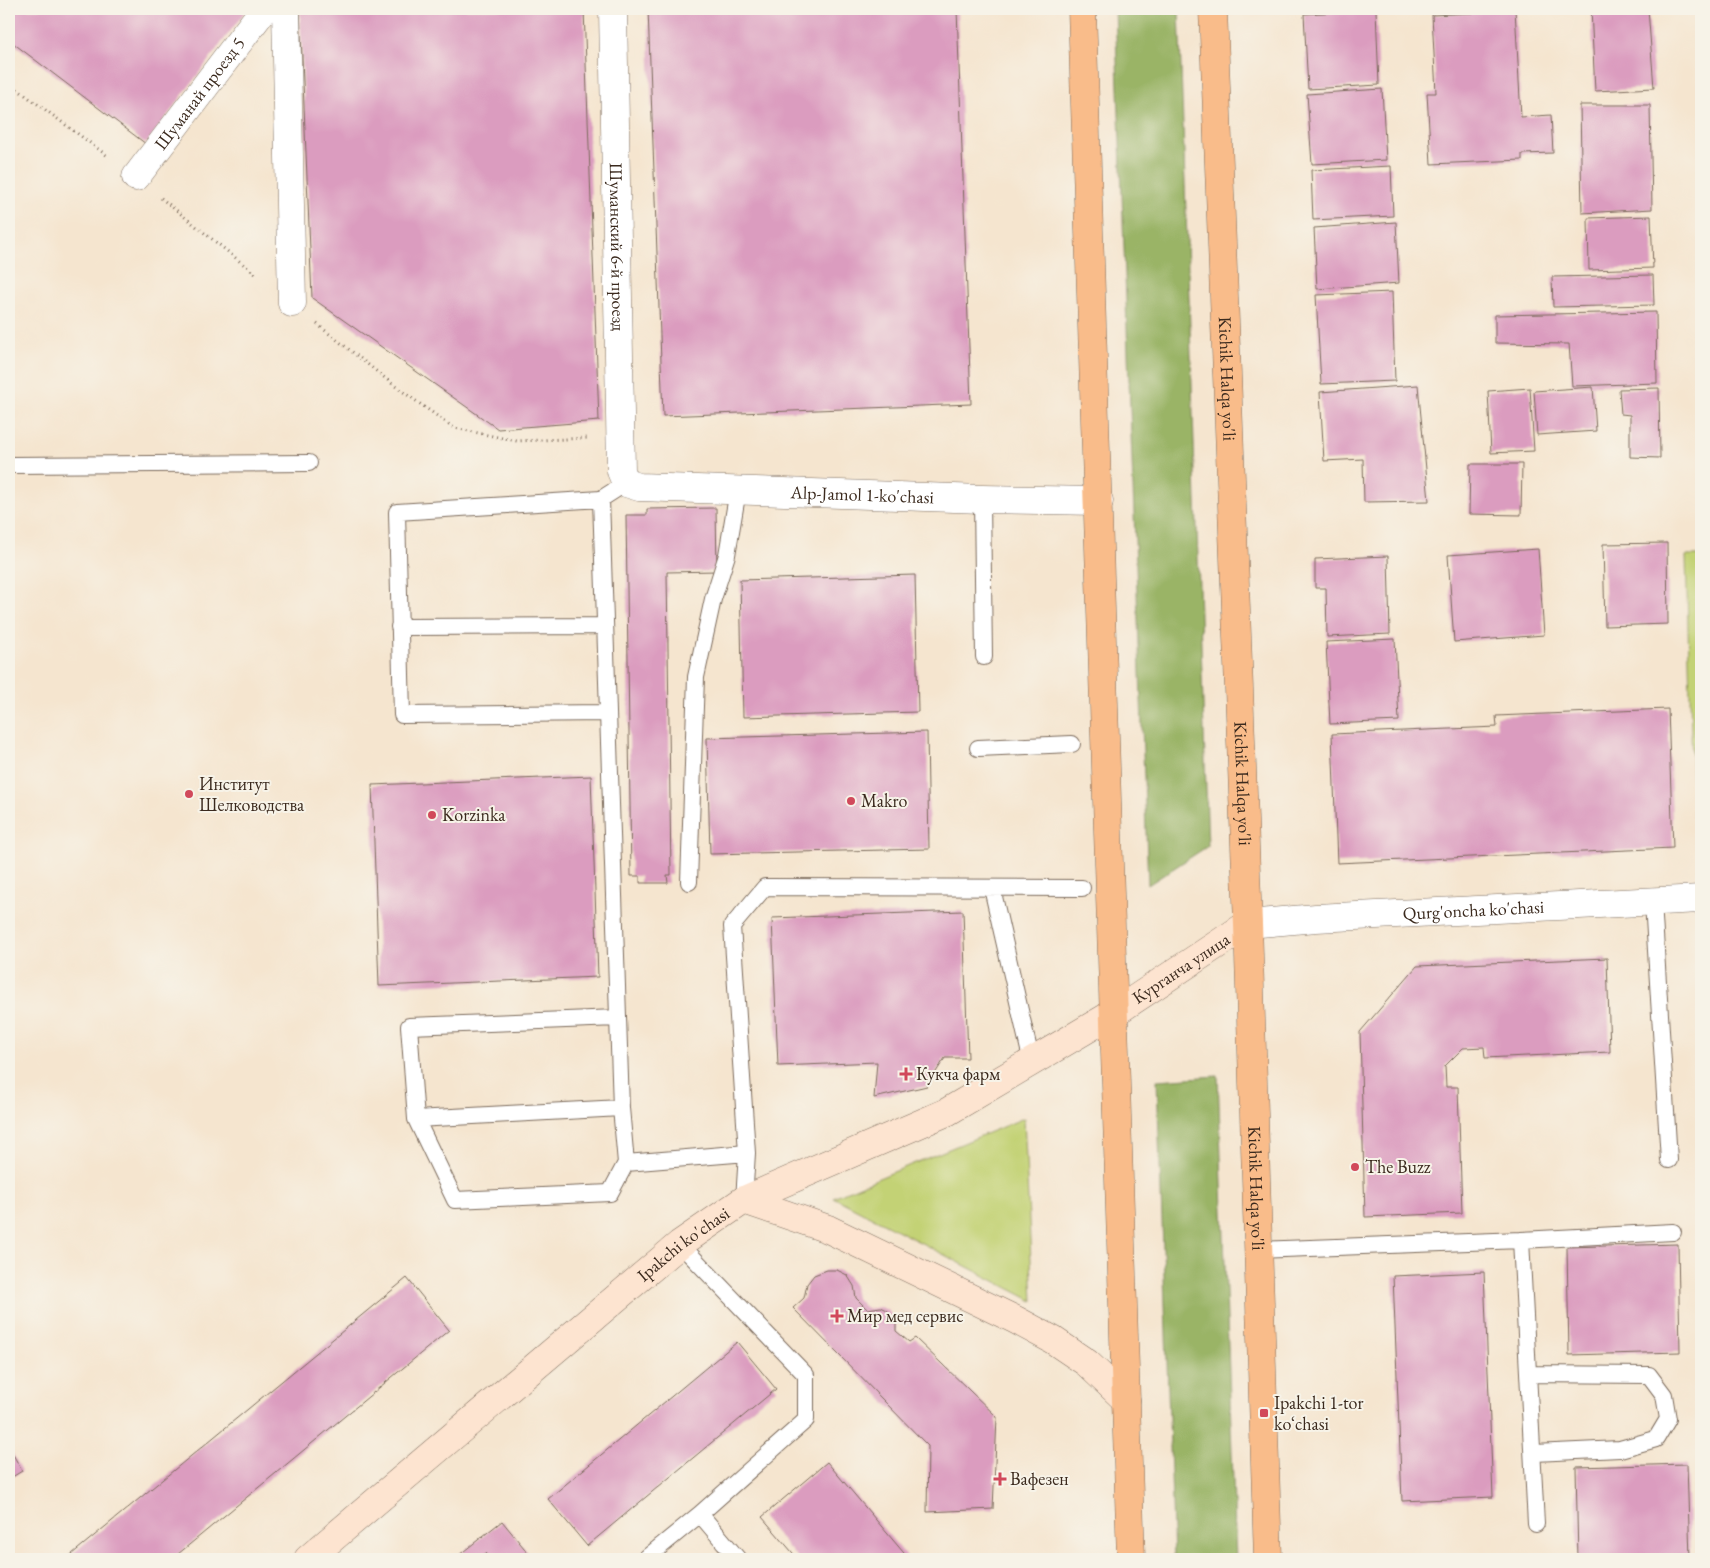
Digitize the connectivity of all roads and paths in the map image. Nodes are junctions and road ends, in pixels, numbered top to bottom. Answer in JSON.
{"nodes":[{"id":1,"x":264,"y":9,"type":"edge"},
{"id":2,"x":286,"y":9,"type":"edge"},
{"id":3,"x":613,"y":9,"type":"edge"},
{"id":4,"x":1082,"y":9,"type":"edge"},
{"id":5,"x":1213,"y":9,"type":"edge"},
{"id":6,"x":136,"y":177,"type":"dead end"},
{"id":7,"x":292,"y":304,"type":"dead end"},
{"id":8,"x":309,"y":464,"type":"dead end"},
{"id":9,"x":9,"y":465,"type":"edge"},
{"id":10,"x":626,"y":483,"type":"junction"},
{"id":11,"x":738,"y":490,"type":"junction"},
{"id":12,"x":601,"y":499,"type":"junction"},
{"id":13,"x":982,"y":499,"type":"junction"},
{"id":14,"x":1099,"y":501,"type":"junction"},
{"id":15,"x":605,"y":626,"type":"junction"},
{"id":16,"x":399,"y":627,"type":"junction"},
{"id":17,"x":984,"y":658,"type":"dead end"},
{"id":18,"x":608,"y":713,"type":"junction"},
{"id":19,"x":1072,"y":744,"type":"dead end"},
{"id":20,"x":978,"y":748,"type":"dead end"},
{"id":21,"x":689,"y":882,"type":"dead end"},
{"id":22,"x":992,"y":888,"type":"junction"},
{"id":23,"x":1082,"y":888,"type":"dead end"},
{"id":24,"x":1701,"y":899,"type":"edge"},
{"id":25,"x":1653,"y":902,"type":"junction"},
{"id":26,"x":1248,"y":924,"type":"junction"},
{"id":27,"x":1114,"y":1013,"type":"junction"},
{"id":28,"x":617,"y":1018,"type":"junction"},
{"id":29,"x":1032,"y":1063,"type":"junction"},
{"id":30,"x":621,"y":1108,"type":"junction"},
{"id":31,"x":416,"y":1119,"type":"junction"},
{"id":32,"x":747,"y":1153,"type":"junction"},
{"id":33,"x":1668,"y":1160,"type":"dead end"},
{"id":34,"x":626,"y":1163,"type":"junction"},
{"id":35,"x":744,"y":1200,"type":"junction"},
{"id":36,"x":1673,"y":1232,"type":"dead end"},
{"id":37,"x":1521,"y":1240,"type":"junction"},
{"id":38,"x":680,"y":1244,"type":"junction"},
{"id":39,"x":1257,"y":1250,"type":"junction"},
{"id":40,"x":1529,"y":1374,"type":"junction"},
{"id":41,"x":1126,"y":1400,"type":"junction"},
{"id":42,"x":1534,"y":1453,"type":"junction"},
{"id":43,"x":700,"y":1514,"type":"junction"},
{"id":44,"x":1536,"y":1524,"type":"dead end"},
{"id":45,"x":308,"y":1559,"type":"edge"},
{"id":46,"x":645,"y":1559,"type":"edge"},
{"id":47,"x":738,"y":1559,"type":"edge"},
{"id":48,"x":1131,"y":1559,"type":"edge"},
{"id":49,"x":1268,"y":1559,"type":"edge"}],
"edges":[{"from":1,"to":6,"type":"street","name":"Шуманай проезд 5"},
{"from":2,"to":7,"type":"street"},
{"from":3,"to":10,"type":"street","name":"Шуманский 6-й проезд"},
{"from":4,"to":14,"type":"highway"},
{"from":5,"to":26,"type":"highway","name":"Kichik Halqa yo'li"},
{"from":8,"to":9,"type":"lane"},
{"from":10,"to":11,"type":"street","name":"Alp-Jamol 1-ko'chasi"},
{"from":10,"to":12,"type":"lane"},
{"from":11,"to":13,"type":"street","name":"Alp-Jamol 1-ko'chasi"},
{"from":11,"to":21,"type":"lane"},
{"from":12,"to":15,"type":"lane"},
{"from":12,"to":16,"type":"lane"},
{"from":13,"to":14,"type":"street","name":"Alp-Jamol 1-ko'chasi"},
{"from":13,"to":17,"type":"lane"},
{"from":14,"to":27,"type":"highway"},
{"from":15,"to":16,"type":"lane"},
{"from":15,"to":18,"type":"lane"},
{"from":16,"to":18,"type":"lane"},
{"from":18,"to":28,"type":"lane"},
{"from":19,"to":20,"type":"lane"},
{"from":22,"to":23,"type":"lane"},
{"from":22,"to":29,"type":"lane"},
{"from":22,"to":32,"type":"lane"},
{"from":24,"to":25,"type":"street","name":"Qurg'oncha ko'chasi"},
{"from":25,"to":26,"type":"street","name":"Qurg'oncha ko'chasi"},
{"from":25,"to":33,"type":"lane"},
{"from":26,"to":27,"type":"main road","name":"Курганча улица"},
{"from":26,"to":39,"type":"highway","name":"Kichik Halqa yo'li"},
{"from":27,"to":29,"type":"main road","name":"Ipakchi ko'chasi"},
{"from":27,"to":41,"type":"highway"},
{"from":28,"to":30,"type":"lane"},
{"from":28,"to":31,"type":"lane"},
{"from":29,"to":35,"type":"main road","name":"Ipakchi ko'chasi"},
{"from":30,"to":31,"type":"lane"},
{"from":30,"to":34,"type":"lane"},
{"from":31,"to":34,"type":"lane"},
{"from":32,"to":34,"type":"lane"},
{"from":32,"to":35,"type":"lane"},
{"from":35,"to":38,"type":"main road","name":"Ipakchi ko'chasi"},
{"from":35,"to":41,"type":"main road"},
{"from":36,"to":37,"type":"lane"},
{"from":37,"to":39,"type":"lane"},
{"from":37,"to":40,"type":"lane"},
{"from":38,"to":43,"type":"lane"},
{"from":38,"to":45,"type":"main road","name":"Ipakchi ko'chasi"},
{"from":39,"to":49,"type":"highway","name":"Kichik Halqa yo'li"},
{"from":40,"to":42,"type":"lane"},
{"from":40,"to":42,"type":"lane"},
{"from":41,"to":48,"type":"highway"},
{"from":42,"to":44,"type":"lane"},
{"from":43,"to":46,"type":"lane"},
{"from":43,"to":47,"type":"lane"}]}
